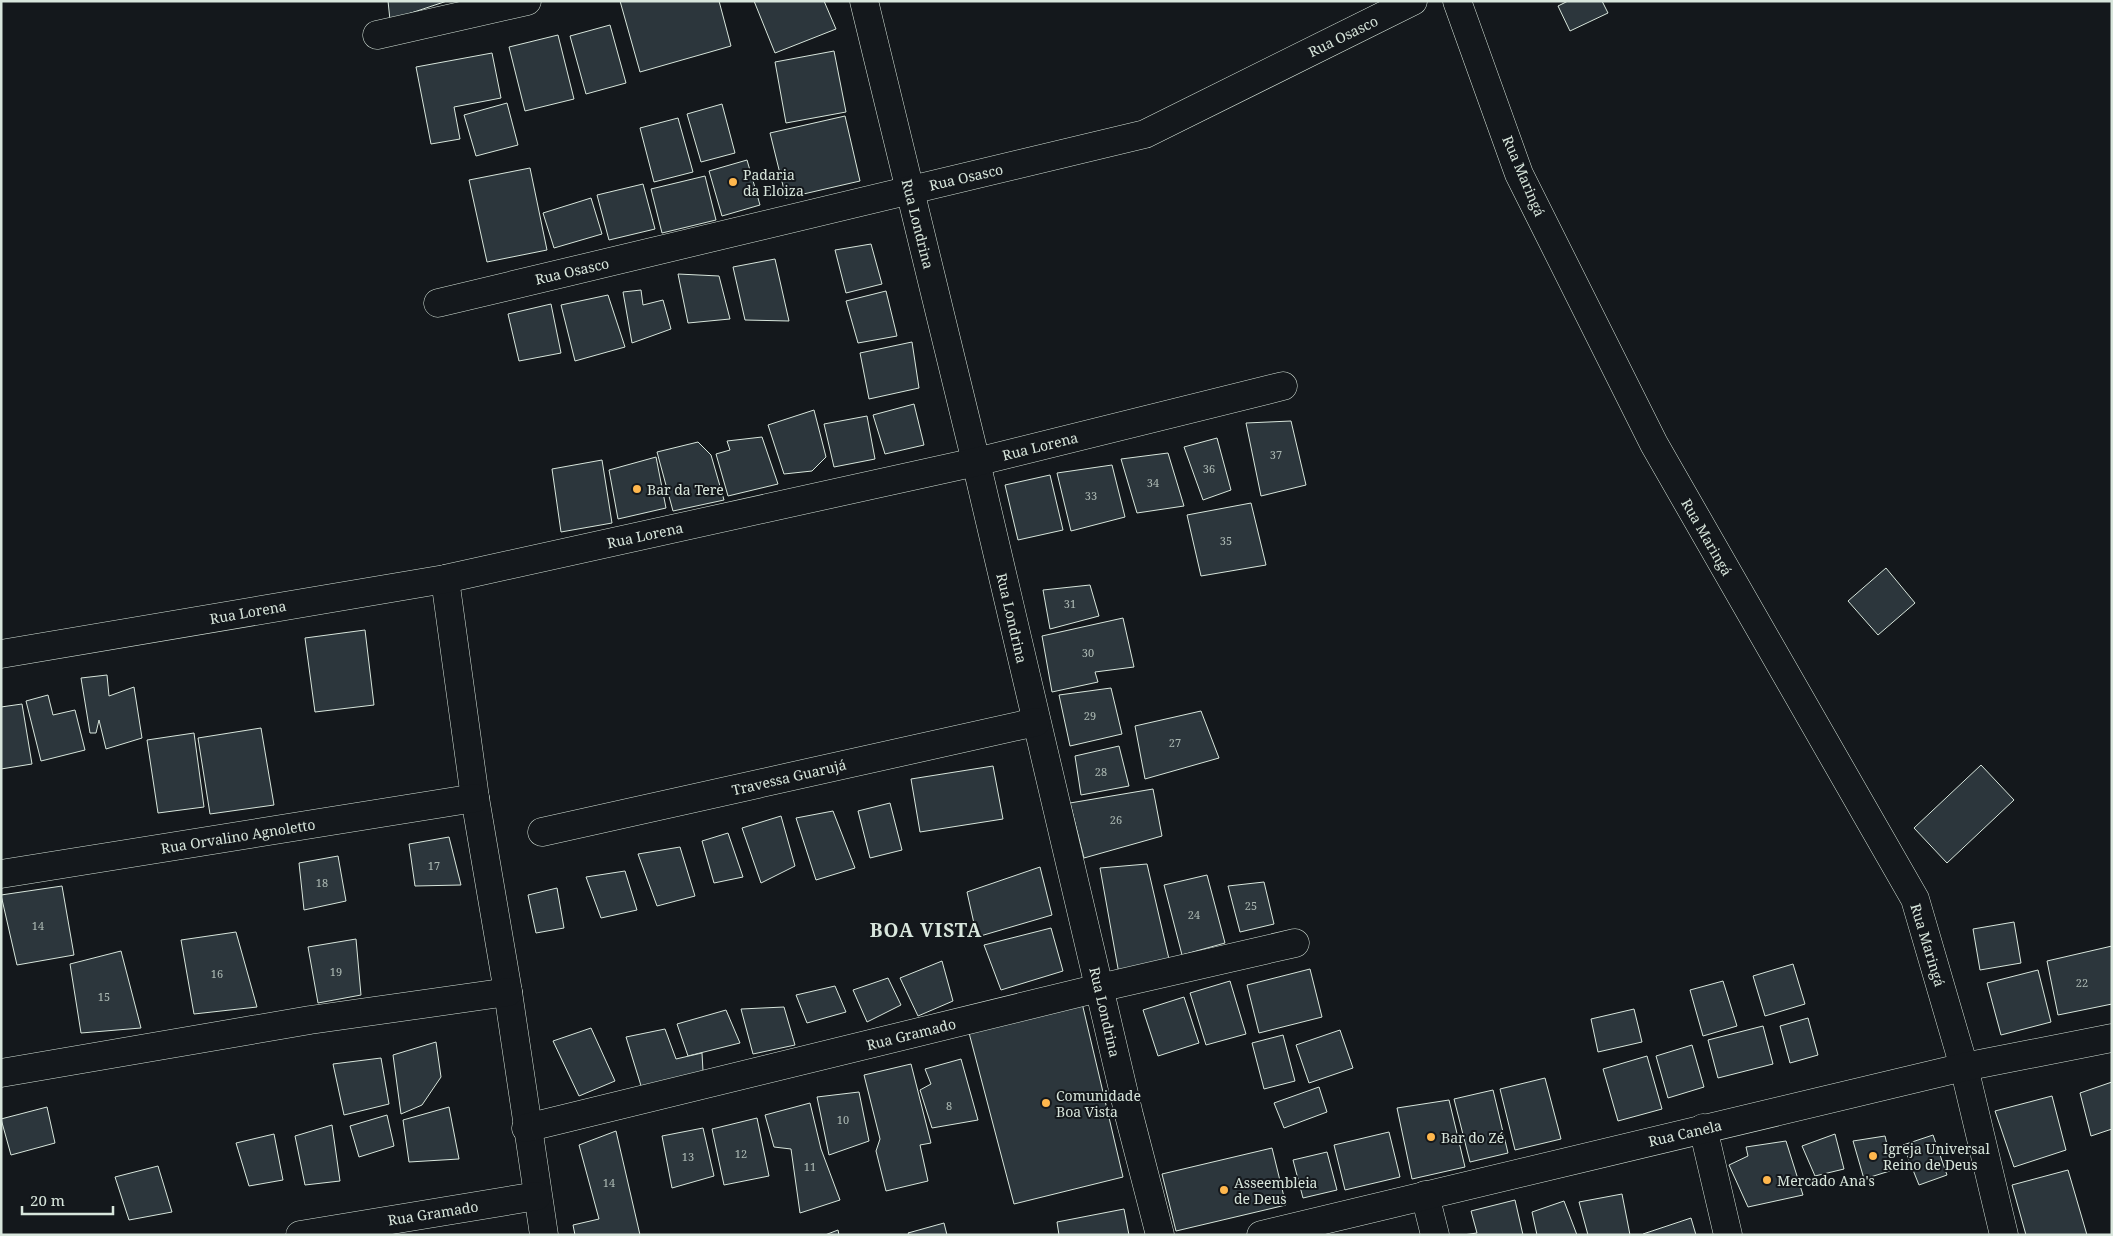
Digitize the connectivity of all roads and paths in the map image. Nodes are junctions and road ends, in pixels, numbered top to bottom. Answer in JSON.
{"nodes":[{"id":1,"x":527,"y":1,"type":"edge"},
{"id":2,"x":864,"y":1,"type":"edge"},
{"id":3,"x":1413,"y":1,"type":"edge"},
{"id":4,"x":1457,"y":1,"type":"edge"},
{"id":5,"x":377,"y":35,"type":"dead end"},
{"id":6,"x":910,"y":190,"type":"junction"},
{"id":7,"x":438,"y":303,"type":"dead end"},
{"id":8,"x":1283,"y":386,"type":"dead end"},
{"id":9,"x":976,"y":462,"type":"junction"},
{"id":10,"x":445,"y":579,"type":"junction"},
{"id":11,"x":1,"y":654,"type":"edge"},
{"id":12,"x":1036,"y":722,"type":"junction"},
{"id":13,"x":475,"y":798,"type":"junction"},
{"id":14,"x":542,"y":832,"type":"dead end"},
{"id":15,"x":1,"y":874,"type":"edge"},
{"id":16,"x":1295,"y":943,"type":"dead end"},
{"id":17,"x":1099,"y":988,"type":"junction"},
{"id":18,"x":508,"y":992,"type":"junction"},
{"id":19,"x":2112,"y":1038,"type":"edge"},
{"id":20,"x":1964,"y":1067,"type":"junction"},
{"id":21,"x":1,"y":1073,"type":"edge"},
{"id":22,"x":526,"y":1128,"type":"junction"},
{"id":23,"x":1703,"y":1128,"type":"junction"},
{"id":24,"x":1425,"y":1195,"type":"junction"},
{"id":25,"x":537,"y":1196,"type":"junction"},
{"id":26,"x":300,"y":1235,"type":"edge"},
{"id":27,"x":544,"y":1235,"type":"edge"},
{"id":28,"x":1160,"y":1235,"type":"edge"},
{"id":29,"x":1261,"y":1235,"type":"edge"},
{"id":30,"x":1435,"y":1235,"type":"edge"},
{"id":31,"x":1728,"y":1235,"type":"edge"},
{"id":32,"x":2004,"y":1235,"type":"edge"}],
"edges":[{"from":1,"to":5,"type":"street"},
{"from":2,"to":6,"type":"street","name":"Rua Londrina"},
{"from":3,"to":6,"type":"street","name":"Rua Osasco"},
{"from":4,"to":20,"type":"street","name":"Rua Maringá"},
{"from":6,"to":7,"type":"street","name":"Rua Osasco"},
{"from":6,"to":9,"type":"street","name":"Rua Londrina"},
{"from":8,"to":9,"type":"street","name":"Rua Lorena"},
{"from":9,"to":10,"type":"street","name":"Rua Lorena"},
{"from":9,"to":12,"type":"street","name":"Rua Londrina"},
{"from":10,"to":11,"type":"street","name":"Rua Lorena"},
{"from":10,"to":13,"type":"street"},
{"from":12,"to":14,"type":"street","name":"Travessa Guarujá"},
{"from":12,"to":17,"type":"street","name":"Rua Londrina"},
{"from":13,"to":15,"type":"street","name":"Rua Orvalino Agnoletto"},
{"from":13,"to":18,"type":"street"},
{"from":16,"to":17,"type":"street","name":"Rua Gramado"},
{"from":17,"to":22,"type":"street","name":"Rua Gramado"},
{"from":17,"to":28,"type":"street","name":"Rua Londrina"},
{"from":18,"to":21,"type":"street"},
{"from":18,"to":22,"type":"street"},
{"from":19,"to":20,"type":"street","name":"Rua Canela"},
{"from":20,"to":23,"type":"street","name":"Rua Canela"},
{"from":20,"to":32,"type":"street","name":"Rua Maringá"},
{"from":22,"to":25,"type":"street"},
{"from":23,"to":24,"type":"street","name":"Rua Canela"},
{"from":23,"to":31,"type":"street"},
{"from":24,"to":29,"type":"street","name":"Rua Canela"},
{"from":24,"to":30,"type":"street"},
{"from":25,"to":26,"type":"street","name":"Rua Gramado"},
{"from":25,"to":27,"type":"street"}]}
